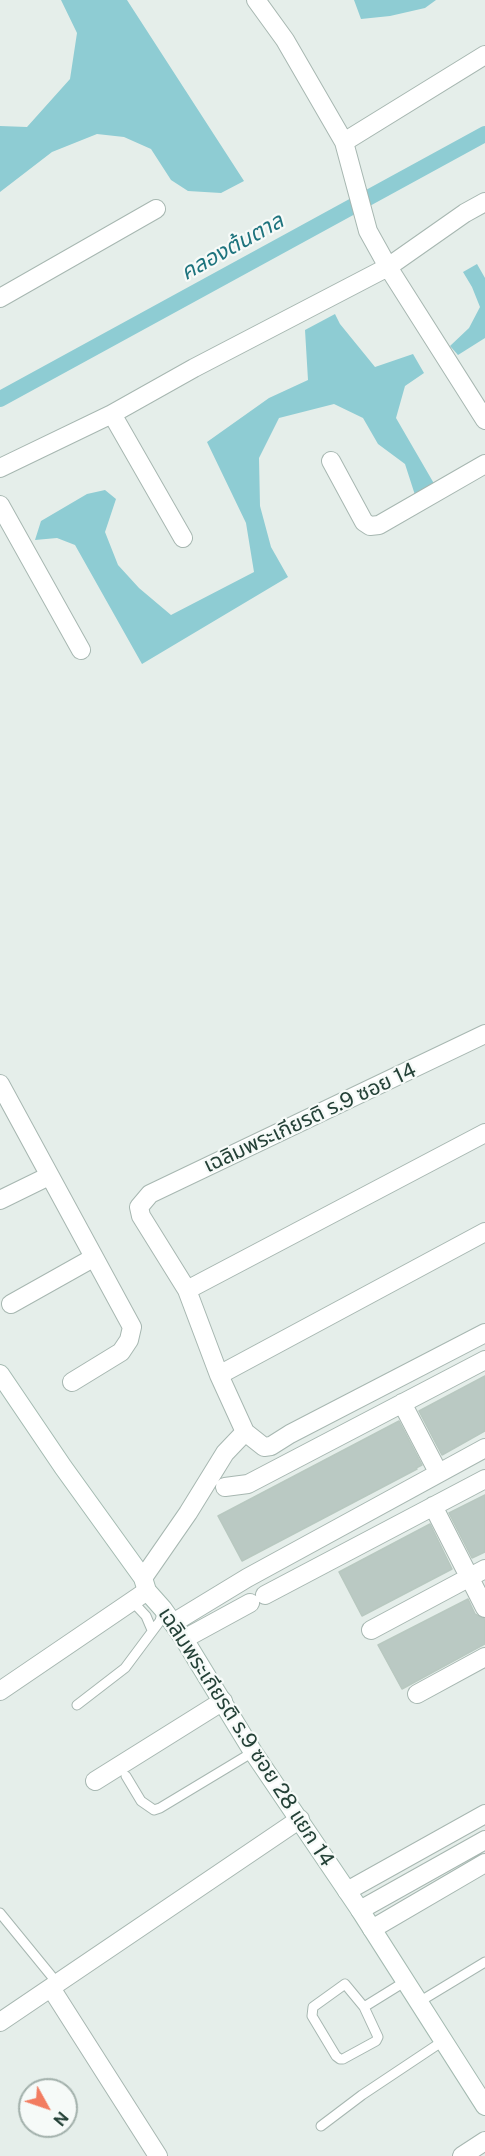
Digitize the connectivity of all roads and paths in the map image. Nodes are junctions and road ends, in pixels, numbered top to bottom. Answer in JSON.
{"nodes":[{"id":1,"x":256,"y":0,"type":"edge"},
{"id":2,"x":485,"y":56,"type":"edge"},
{"id":3,"x":344,"y":142,"type":"junction"},
{"id":4,"x":485,"y":202,"type":"edge"},
{"id":5,"x":156,"y":209,"type":"dead end"},
{"id":6,"x":388,"y":267,"type":"junction"},
{"id":7,"x":0,"y":298,"type":"edge"},
{"id":8,"x":112,"y":414,"type":"junction"},
{"id":9,"x":485,"y":420,"type":"edge"},
{"id":10,"x":331,"y":461,"type":"dead end"},
{"id":11,"x":485,"y":464,"type":"edge"},
{"id":12,"x":0,"y":468,"type":"edge"},
{"id":13,"x":0,"y":505,"type":"edge"},
{"id":14,"x":183,"y":538,"type":"dead end"},
{"id":15,"x":81,"y":650,"type":"dead end"},
{"id":16,"x":485,"y":1035,"type":"edge"},
{"id":17,"x":1,"y":1086,"type":"edge"},
{"id":18,"x":485,"y":1133,"type":"edge"},
{"id":19,"x":49,"y":1176,"type":"junction"},
{"id":20,"x":0,"y":1200,"type":"edge"},
{"id":21,"x":485,"y":1232,"type":"edge"},
{"id":22,"x":93,"y":1258,"type":"junction"},
{"id":23,"x":187,"y":1290,"type":"junction"},
{"id":24,"x":11,"y":1304,"type":"dead end"},
{"id":25,"x":485,"y":1333,"type":"edge"},
{"id":26,"x":485,"y":1360,"type":"edge"},
{"id":27,"x":0,"y":1374,"type":"edge"},
{"id":28,"x":219,"y":1375,"type":"junction"},
{"id":29,"x":72,"y":1382,"type":"dead end"},
{"id":30,"x":402,"y":1403,"type":"junction"},
{"id":31,"x":245,"y":1432,"type":"junction"},
{"id":32,"x":484,"y":1450,"type":"edge"},
{"id":33,"x":438,"y":1472,"type":"junction"},
{"id":34,"x":485,"y":1479,"type":"edge"},
{"id":35,"x":225,"y":1487,"type":"dead end"},
{"id":36,"x":392,"y":1499,"type":"junction"},
{"id":37,"x":434,"y":1506,"type":"junction"},
{"id":38,"x":403,"y":1521,"type":"junction"},
{"id":39,"x":477,"y":1573,"type":"edge"},
{"id":40,"x":141,"y":1590,"type":"junction"},
{"id":41,"x":485,"y":1608,"type":"edge"},
{"id":42,"x":168,"y":1616,"type":"junction"},
{"id":43,"x":152,"y":1630,"type":"junction"},
{"id":44,"x":371,"y":1630,"type":"dead end"},
{"id":45,"x":184,"y":1639,"type":"junction"},
{"id":46,"x":485,"y":1657,"type":"edge"},
{"id":47,"x":0,"y":1691,"type":"edge"},
{"id":48,"x":417,"y":1694,"type":"dead end"},
{"id":49,"x":224,"y":1701,"type":"junction"},
{"id":50,"x":77,"y":1705,"type":"dead end"},
{"id":51,"x":253,"y":1752,"type":"junction"},
{"id":52,"x":126,"y":1776,"type":"dead end"},
{"id":53,"x":95,"y":1781,"type":"dead end"},
{"id":54,"x":485,"y":1814,"type":"edge"},
{"id":55,"x":300,"y":1819,"type":"junction"},
{"id":56,"x":485,"y":1840,"type":"edge"},
{"id":57,"x":485,"y":1863,"type":"edge"},
{"id":58,"x":347,"y":1891,"type":"junction"},
{"id":59,"x":360,"y":1910,"type":"junction"},
{"id":60,"x":0,"y":1913,"type":"edge"},
{"id":61,"x":372,"y":1929,"type":"junction"},
{"id":62,"x":485,"y":1962,"type":"edge"},
{"id":63,"x":406,"y":1982,"type":"junction"},
{"id":64,"x":54,"y":1986,"type":"junction"},
{"id":65,"x":419,"y":2002,"type":"junction"},
{"id":66,"x":364,"y":2007,"type":"junction"},
{"id":67,"x":0,"y":2022,"type":"edge"},
{"id":68,"x":443,"y":2041,"type":"junction"},
{"id":69,"x":485,"y":2106,"type":"edge"},
{"id":70,"x":321,"y":2126,"type":"dead end"},
{"id":71,"x":485,"y":2141,"type":"edge"},
{"id":72,"x":158,"y":2156,"type":"edge"},
{"id":73,"x":462,"y":2156,"type":"edge"}],
"edges":[{"from":1,"to":3,"type":"street"},
{"from":2,"to":3,"type":"street"},
{"from":3,"to":6,"type":"street"},
{"from":4,"to":6,"type":"street"},
{"from":5,"to":7,"type":"street"},
{"from":6,"to":8,"type":"street"},
{"from":6,"to":9,"type":"street"},
{"from":8,"to":12,"type":"street"},
{"from":8,"to":14,"type":"street"},
{"from":10,"to":11,"type":"street"},
{"from":13,"to":15,"type":"street"},
{"from":16,"to":23,"type":"street","name":"เฉลิมพระเกียรติ ร.9 ซอย 14"},
{"from":17,"to":19,"type":"street"},
{"from":18,"to":23,"type":"street"},
{"from":19,"to":20,"type":"street"},
{"from":19,"to":22,"type":"street"},
{"from":21,"to":28,"type":"street"},
{"from":22,"to":24,"type":"street"},
{"from":22,"to":29,"type":"street"},
{"from":23,"to":28,"type":"street"},
{"from":25,"to":31,"type":"street"},
{"from":26,"to":30,"type":"street"},
{"from":27,"to":40,"type":"street","name":"เฉลิมพระเกียรติ ร.9 ซอย 28 แยก 14"},
{"from":28,"to":31,"type":"street"},
{"from":30,"to":33,"type":"street"},
{"from":30,"to":35,"type":"street"},
{"from":31,"to":40,"type":"street"},
{"from":32,"to":33,"type":"street"},
{"from":33,"to":36,"type":"street"},
{"from":34,"to":37,"type":"street"},
{"from":36,"to":38,"type":"street"},
{"from":36,"to":42,"type":"street"},
{"from":37,"to":38,"type":"street"},
{"from":37,"to":39,"type":"street"},
{"from":38,"to":45,"type":"street"},
{"from":39,"to":41,"type":"street"},
{"from":39,"to":44,"type":"street"},
{"from":40,"to":42,"type":"street","name":"เฉลิมพระเกียรติ ร.9 ซอย 28 แยก 14"},
{"from":40,"to":43,"type":"lane"},
{"from":40,"to":47,"type":"street"},
{"from":42,"to":43,"type":"lane"},
{"from":42,"to":45,"type":"street","name":"เฉลิมพระเกียรติ ร.9 ซอย 28 แยก 14"},
{"from":43,"to":50,"type":"lane"},
{"from":45,"to":49,"type":"street","name":"เฉลิมพระเกียรติ ร.9 ซอย 28 แยก 14"},
{"from":46,"to":48,"type":"street"},
{"from":49,"to":51,"type":"street","name":"เฉลิมพระเกียรติ ร.9 ซอย 28 แยก 14"},
{"from":49,"to":53,"type":"street"},
{"from":51,"to":52,"type":"lane"},
{"from":51,"to":55,"type":"street","name":"เฉลิมพระเกียรติ ร.9 ซอย 28 แยก 14"},
{"from":54,"to":58,"type":"street"},
{"from":55,"to":58,"type":"street","name":"เฉลิมพระเกียรติ ร.9 ซอย 28 แยก 14"},
{"from":55,"to":64,"type":"street"},
{"from":56,"to":59,"type":"street"},
{"from":57,"to":61,"type":"street"},
{"from":58,"to":59,"type":"street","name":"เฉลิมพระเกียรติ ร.9 ซอย 28 แยก 14"},
{"from":59,"to":61,"type":"street","name":"เฉลิมพระเกียรติ ร.9 ซอย 28 แยก 14"},
{"from":60,"to":64,"type":"lane"},
{"from":61,"to":63,"type":"street","name":"เฉลิมพระเกียรติ ร.9 ซอย 28 แยก 14"},
{"from":62,"to":65,"type":"lane"},
{"from":63,"to":65,"type":"street","name":"เฉลิมพระเกียรติ ร.9 ซอย 28 แยก 14"},
{"from":63,"to":66,"type":"lane"},
{"from":64,"to":67,"type":"street"},
{"from":64,"to":72,"type":"street"},
{"from":65,"to":68,"type":"street","name":"เฉลิมพระเกียรติ ร.9 ซอย 28 แยก 14"},
{"from":66,"to":66,"type":"lane"},
{"from":68,"to":69,"type":"street","name":"เฉลิมพระเกียรติ ร.9 ซอย 28 แยก 14"},
{"from":68,"to":70,"type":"lane"},
{"from":71,"to":73,"type":"street"}]}
